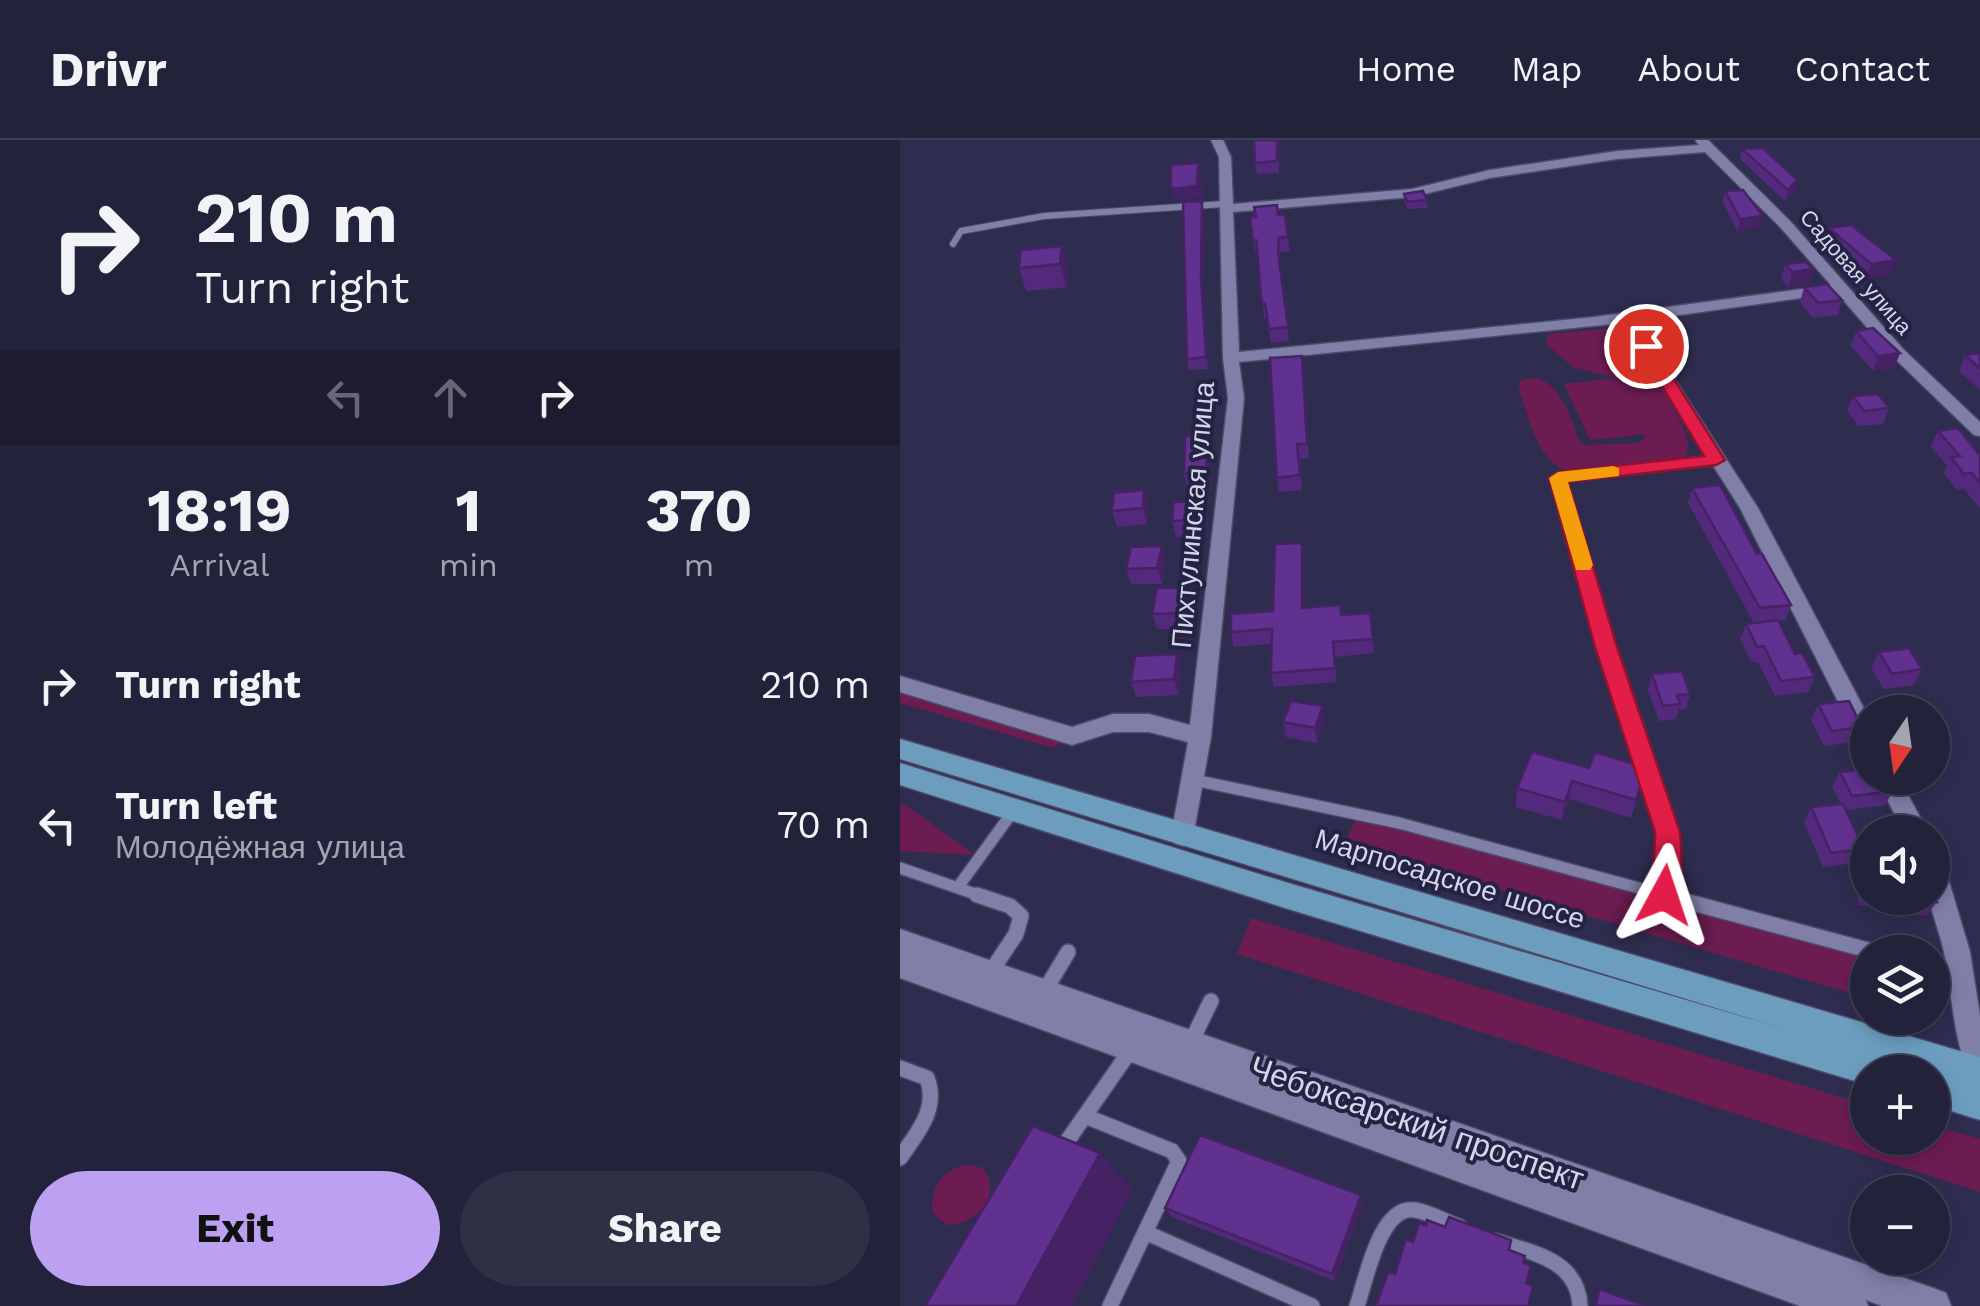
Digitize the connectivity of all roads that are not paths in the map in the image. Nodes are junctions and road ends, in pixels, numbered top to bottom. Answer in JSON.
{"nodes":[{"id":1,"x":1217,"y":140,"type":"edge"},
{"id":2,"x":1704,"y":144,"type":"edge"},
{"id":3,"x":1224,"y":206,"type":"junction"},
{"id":4,"x":953,"y":244,"type":"dead end"},
{"id":5,"x":1842,"y":288,"type":"junction"},
{"id":6,"x":1628,"y":318,"type":"junction"},
{"id":7,"x":1231,"y":358,"type":"junction"},
{"id":8,"x":1980,"y":431,"type":"edge"},
{"id":9,"x":1716,"y":460,"type":"junction"},
{"id":10,"x":900,"y":684,"type":"edge"},
{"id":11,"x":1850,"y":704,"type":"edge"},
{"id":12,"x":1200,"y":737,"type":"junction"},
{"id":13,"x":900,"y":749,"type":"edge"},
{"id":14,"x":900,"y":774,"type":"edge"},
{"id":15,"x":1194,"y":780,"type":"junction"},
{"id":16,"x":1014,"y":810,"type":"junction"},
{"id":17,"x":1182,"y":836,"type":"junction"},
{"id":18,"x":900,"y":868,"type":"edge"},
{"id":19,"x":958,"y":887,"type":"junction"},
{"id":20,"x":1664,"y":895,"type":"junction"},
{"id":21,"x":1947,"y":915,"type":"edge"},
{"id":22,"x":1850,"y":945,"type":"edge"},
{"id":23,"x":1068,"y":952,"type":"dead end"},
{"id":24,"x":903,"y":964,"type":"edge"},
{"id":25,"x":1950,"y":973,"type":"edge"},
{"id":26,"x":1960,"y":976,"type":"junction"},
{"id":27,"x":984,"y":983,"type":"junction"},
{"id":28,"x":1044,"y":992,"type":"junction"},
{"id":29,"x":1210,"y":1001,"type":"dead end"},
{"id":30,"x":1138,"y":1037,"type":"junction"},
{"id":31,"x":1185,"y":1054,"type":"junction"},
{"id":32,"x":1850,"y":1064,"type":"edge"},
{"id":33,"x":900,"y":1068,"type":"edge"},
{"id":34,"x":1980,"y":1071,"type":"edge"},
{"id":35,"x":1950,"y":1095,"type":"edge"},
{"id":36,"x":1980,"y":1104,"type":"edge"},
{"id":37,"x":1085,"y":1116,"type":"junction"},
{"id":38,"x":900,"y":1158,"type":"edge"},
{"id":39,"x":1050,"y":1166,"type":"edge"},
{"id":40,"x":1468,"y":1230,"type":"edge"},
{"id":41,"x":1146,"y":1232,"type":"junction"},
{"id":42,"x":1487,"y":1237,"type":"edge"},
{"id":43,"x":1110,"y":1306,"type":"edge"},
{"id":44,"x":1312,"y":1306,"type":"edge"},
{"id":45,"x":1357,"y":1306,"type":"edge"},
{"id":46,"x":1580,"y":1306,"type":"edge"},
{"id":47,"x":1850,"y":1306,"type":"edge"},
{"id":48,"x":1932,"y":1306,"type":"edge"}],
"edges":[{"from":1,"to":3,"type":"street","name":"Пихтулинская улица"},
{"from":2,"to":3,"type":"street"},
{"from":2,"to":5,"type":"street","name":"Садовая улица"},
{"from":3,"to":4,"type":"lane"},
{"from":3,"to":7,"type":"street","name":"Пихтулинская улица"},
{"from":5,"to":6,"type":"street"},
{"from":5,"to":8,"type":"street","name":"Садовая улица"},
{"from":6,"to":7,"type":"street"},
{"from":6,"to":9,"type":"street"},
{"from":7,"to":12,"type":"street","name":"Пихтулинская улица"},
{"from":9,"to":11,"type":"street"},
{"from":9,"to":20,"type":"lane"},
{"from":10,"to":12,"type":"street"},
{"from":12,"to":15,"type":"street","name":"Пихтулинская улица"},
{"from":13,"to":17,"type":"main road","name":"Марпосадское шоссе"},
{"from":14,"to":16,"type":"main road"},
{"from":15,"to":17,"type":"street","name":"Пихтулинская улица"},
{"from":15,"to":20,"type":"lane"},
{"from":16,"to":19,"type":"lane"},
{"from":16,"to":32,"type":"main road"},
{"from":17,"to":34,"type":"main road","name":"Марпосадское шоссе"},
{"from":18,"to":19,"type":"lane"},
{"from":19,"to":27,"type":"lane"},
{"from":20,"to":22,"type":"lane"},
{"from":21,"to":26,"type":"street"},
{"from":23,"to":28,"type":"lane"},
{"from":24,"to":27,"type":"street","name":"Чебоксарский проспект"},
{"from":25,"to":26,"type":"lane"},
{"from":26,"to":34,"type":"street"},
{"from":27,"to":28,"type":"street","name":"Чебоксарский проспект"},
{"from":27,"to":30,"type":"street","name":"Чебоксарский проспект"},
{"from":28,"to":30,"type":"street","name":"Чебоксарский проспект"},
{"from":29,"to":31,"type":"lane"},
{"from":30,"to":31,"type":"street","name":"Чебоксарский проспект"},
{"from":30,"to":37,"type":"lane"},
{"from":31,"to":47,"type":"street","name":"Чебоксарский проспект"},
{"from":31,"to":48,"type":"street","name":"Чебоксарский проспект"},
{"from":33,"to":38,"type":"lane"},
{"from":35,"to":36,"type":"main road"},
{"from":37,"to":39,"type":"lane"},
{"from":37,"to":41,"type":"lane"},
{"from":40,"to":45,"type":"lane"},
{"from":41,"to":43,"type":"lane"},
{"from":41,"to":44,"type":"lane"},
{"from":42,"to":46,"type":"lane"}]}
